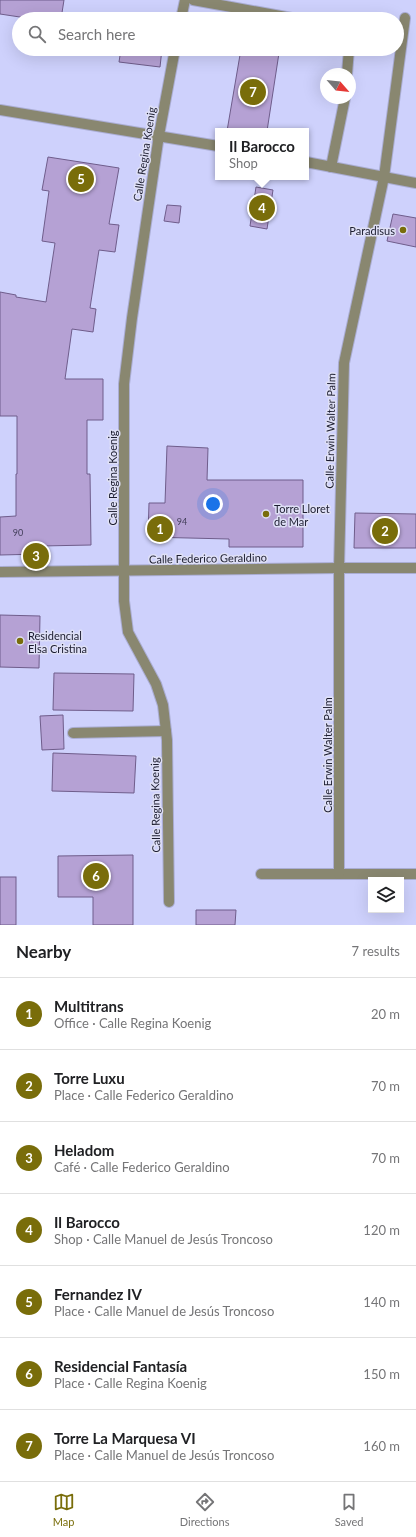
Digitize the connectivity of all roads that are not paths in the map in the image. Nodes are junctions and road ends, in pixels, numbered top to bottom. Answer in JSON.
{"nodes":[{"id":1,"x":185,"y":0,"type":"edge"},
{"id":2,"x":193,"y":0,"type":"edge"},
{"id":3,"x":182,"y":12,"type":"edge"},
{"id":4,"x":258,"y":12,"type":"edge"},
{"id":5,"x":406,"y":18,"type":"dead end"},
{"id":6,"x":404,"y":32,"type":"edge"},
{"id":7,"x":174,"y":56,"type":"edge"},
{"id":8,"x":348,"y":56,"type":"edge"},
{"id":9,"x":401,"y":56,"type":"edge"},
{"id":10,"x":347,"y":68,"type":"edge"},
{"id":11,"x":345,"y":104,"type":"edge"},
{"id":12,"x":0,"y":110,"type":"edge"},
{"id":13,"x":159,"y":135,"type":"junction"},
{"id":14,"x":215,"y":145,"type":"edge"},
{"id":15,"x":309,"y":163,"type":"edge"},
{"id":16,"x":331,"y":167,"type":"junction"},
{"id":17,"x":384,"y":177,"type":"junction"},
{"id":18,"x":416,"y":183,"type":"edge"},
{"id":19,"x":339,"y":568,"type":"junction"},
{"id":20,"x":416,"y":568,"type":"edge"},
{"id":21,"x":0,"y":572,"type":"edge"},
{"id":22,"x":124,"y":572,"type":"junction"},
{"id":23,"x":166,"y":731,"type":"junction"},
{"id":24,"x":73,"y":733,"type":"dead end"},
{"id":25,"x":261,"y":874,"type":"dead end"},
{"id":26,"x":339,"y":874,"type":"junction"},
{"id":27,"x":416,"y":874,"type":"edge"},
{"id":28,"x":169,"y":902,"type":"dead end"}],
"edges":[{"from":1,"to":3,"type":"street"},
{"from":2,"to":4,"type":"street"},
{"from":5,"to":6,"type":"street","name":"Calle Erwin Walter Palm"},
{"from":7,"to":13,"type":"street","name":"Calle Regina Koenig"},
{"from":8,"to":10,"type":"street"},
{"from":9,"to":17,"type":"street","name":"Calle Erwin Walter Palm"},
{"from":11,"to":16,"type":"street"},
{"from":12,"to":13,"type":"street"},
{"from":13,"to":14,"type":"street"},
{"from":13,"to":22,"type":"street","name":"Calle Regina Koenig"},
{"from":15,"to":16,"type":"street"},
{"from":16,"to":17,"type":"street"},
{"from":17,"to":18,"type":"street"},
{"from":17,"to":19,"type":"street","name":"Calle Erwin Walter Palm"},
{"from":19,"to":20,"type":"street","name":"Calle Federico Geraldino"},
{"from":19,"to":22,"type":"street","name":"Calle Federico Geraldino"},
{"from":19,"to":26,"type":"street","name":"Calle Erwin Walter Palm"},
{"from":21,"to":22,"type":"street","name":"Calle Federico Geraldino"},
{"from":22,"to":23,"type":"street","name":"Calle Regina Koenig"},
{"from":23,"to":24,"type":"street"},
{"from":23,"to":28,"type":"street","name":"Calle Regina Koenig"},
{"from":25,"to":26,"type":"street"},
{"from":26,"to":27,"type":"street"}]}
